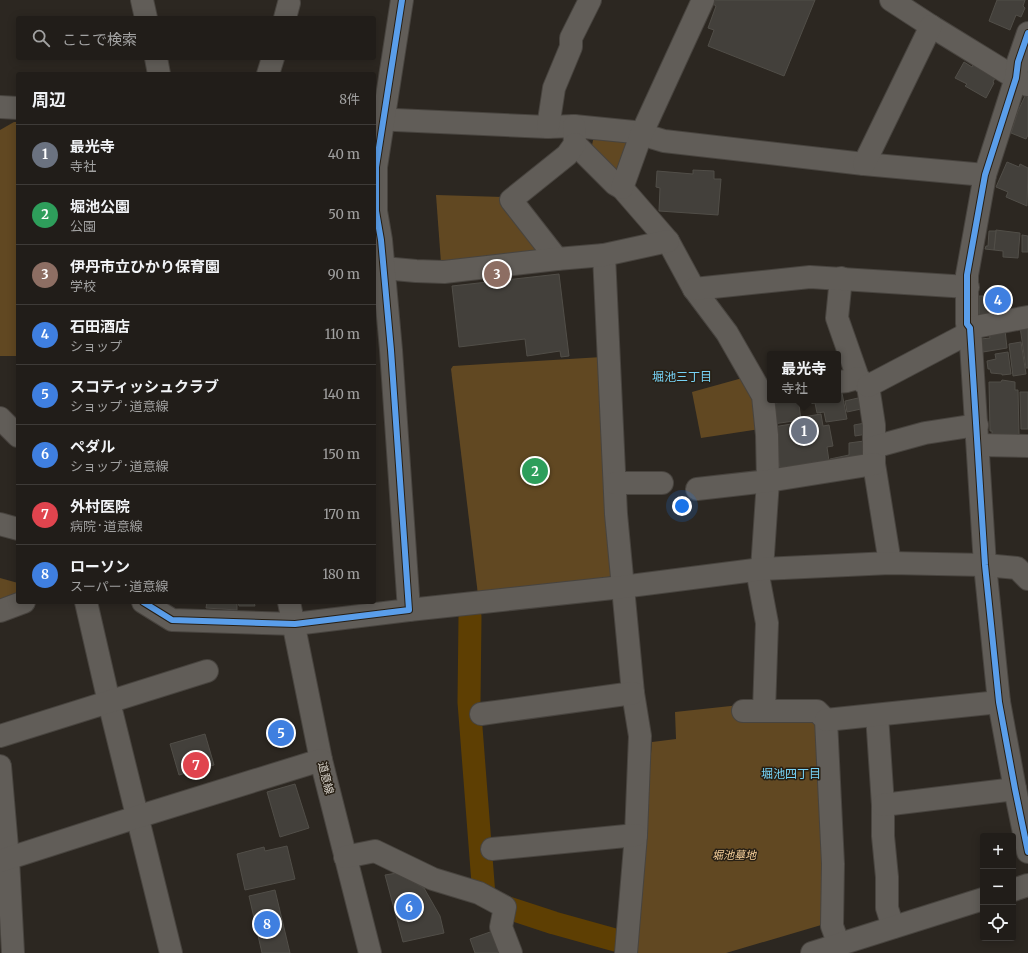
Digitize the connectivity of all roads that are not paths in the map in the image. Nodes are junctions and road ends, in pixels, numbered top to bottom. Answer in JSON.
{"nodes":[{"id":1,"x":142,"y":0,"type":"edge"},
{"id":2,"x":402,"y":0,"type":"edge"},
{"id":3,"x":590,"y":0,"type":"edge"},
{"id":4,"x":703,"y":0,"type":"edge"},
{"id":5,"x":900,"y":3,"type":"edge"},
{"id":6,"x":146,"y":16,"type":"edge"},
{"id":7,"x":931,"y":26,"type":"junction"},
{"id":8,"x":1028,"y":33,"type":"edge"},
{"id":9,"x":156,"y":60,"type":"edge"},
{"id":10,"x":272,"y":60,"type":"edge"},
{"id":11,"x":159,"y":72,"type":"edge"},
{"id":12,"x":269,"y":72,"type":"edge"},
{"id":13,"x":1022,"y":82,"type":"edge"},
{"id":14,"x":0,"y":106,"type":"edge"},
{"id":15,"x":16,"y":108,"type":"edge"},
{"id":16,"x":379,"y":119,"type":"edge"},
{"id":17,"x":548,"y":127,"type":"junction"},
{"id":18,"x":575,"y":135,"type":"junction"},
{"id":19,"x":641,"y":135,"type":"junction"},
{"id":20,"x":864,"y":164,"type":"junction"},
{"id":21,"x":986,"y":175,"type":"junction"},
{"id":22,"x":622,"y":188,"type":"junction"},
{"id":23,"x":668,"y":241,"type":"junction"},
{"id":24,"x":604,"y":255,"type":"junction"},
{"id":25,"x":557,"y":258,"type":"junction"},
{"id":26,"x":383,"y":268,"type":"junction"},
{"id":27,"x":840,"y":278,"type":"junction"},
{"id":28,"x":968,"y":287,"type":"junction"},
{"id":29,"x":694,"y":289,"type":"junction"},
{"id":30,"x":1028,"y":317,"type":"edge"},
{"id":31,"x":970,"y":328,"type":"junction"},
{"id":32,"x":855,"y":382,"type":"edge"},
{"id":33,"x":766,"y":395,"type":"edge"},
{"id":34,"x":0,"y":418,"type":"edge"},
{"id":35,"x":16,"y":434,"type":"edge"},
{"id":36,"x":977,"y":435,"type":"junction"},
{"id":37,"x":1028,"y":446,"type":"edge"},
{"id":38,"x":874,"y":455,"type":"junction"},
{"id":39,"x":768,"y":481,"type":"junction"},
{"id":40,"x":615,"y":483,"type":"junction"},
{"id":41,"x":662,"y":483,"type":"dead end"},
{"id":42,"x":696,"y":489,"type":"dead end"},
{"id":43,"x":0,"y":524,"type":"edge"},
{"id":44,"x":16,"y":528,"type":"edge"},
{"id":45,"x":890,"y":563,"type":"junction"},
{"id":46,"x":985,"y":565,"type":"junction"},
{"id":47,"x":760,"y":569,"type":"junction"},
{"id":48,"x":1028,"y":578,"type":"edge"},
{"id":49,"x":622,"y":587,"type":"junction"},
{"id":50,"x":18,"y":604,"type":"edge"},
{"id":51,"x":86,"y":604,"type":"edge"},
{"id":52,"x":146,"y":604,"type":"edge"},
{"id":53,"x":290,"y":604,"type":"edge"},
{"id":54,"x":0,"y":610,"type":"edge"},
{"id":55,"x":409,"y":610,"type":"junction"},
{"id":56,"x":295,"y":624,"type":"junction"},
{"id":57,"x":206,"y":671,"type":"dead end"},
{"id":58,"x":632,"y":693,"type":"junction"},
{"id":59,"x":109,"y":702,"type":"junction"},
{"id":60,"x":999,"y":702,"type":"junction"},
{"id":61,"x":481,"y":714,"type":"dead end"},
{"id":62,"x":877,"y":715,"type":"junction"},
{"id":63,"x":826,"y":720,"type":"junction"},
{"id":64,"x":0,"y":736,"type":"edge"},
{"id":65,"x":321,"y":760,"type":"junction"},
{"id":66,"x":0,"y":766,"type":"edge"},
{"id":67,"x":1015,"y":789,"type":"junction"},
{"id":68,"x":882,"y":805,"type":"junction"},
{"id":69,"x":137,"y":817,"type":"junction"},
{"id":70,"x":636,"y":835,"type":"junction"},
{"id":71,"x":492,"y":849,"type":"dead end"},
{"id":72,"x":1028,"y":852,"type":"edge"},
{"id":73,"x":345,"y":857,"type":"junction"},
{"id":74,"x":4,"y":860,"type":"edge"},
{"id":75,"x":1028,"y":885,"type":"edge"},
{"id":76,"x":1016,"y":889,"type":"edge"},
{"id":77,"x":980,"y":900,"type":"edge"},
{"id":78,"x":893,"y":927,"type":"junction"},
{"id":79,"x":845,"y":947,"type":"edge"},
{"id":80,"x":13,"y":953,"type":"edge"},
{"id":81,"x":171,"y":953,"type":"edge"},
{"id":82,"x":370,"y":953,"type":"edge"},
{"id":83,"x":511,"y":953,"type":"edge"},
{"id":84,"x":626,"y":953,"type":"edge"},
{"id":85,"x":812,"y":953,"type":"edge"}],
"edges":[{"from":1,"to":6,"type":"street"},
{"from":2,"to":16,"type":"street"},
{"from":3,"to":17,"type":"street"},
{"from":4,"to":19,"type":"street"},
{"from":5,"to":7,"type":"street"},
{"from":7,"to":13,"type":"street"},
{"from":7,"to":20,"type":"street"},
{"from":8,"to":13,"type":"street"},
{"from":9,"to":11,"type":"street"},
{"from":10,"to":12,"type":"street"},
{"from":13,"to":21,"type":"street"},
{"from":14,"to":15,"type":"street"},
{"from":16,"to":17,"type":"street"},
{"from":16,"to":26,"type":"street"},
{"from":17,"to":18,"type":"street"},
{"from":18,"to":19,"type":"street"},
{"from":18,"to":22,"type":"street"},
{"from":18,"to":25,"type":"street"},
{"from":19,"to":20,"type":"street"},
{"from":19,"to":22,"type":"street"},
{"from":20,"to":21,"type":"street"},
{"from":21,"to":28,"type":"street"},
{"from":22,"to":23,"type":"street"},
{"from":23,"to":24,"type":"street"},
{"from":23,"to":29,"type":"street"},
{"from":24,"to":25,"type":"street"},
{"from":24,"to":40,"type":"street"},
{"from":25,"to":26,"type":"street"},
{"from":26,"to":55,"type":"street"},
{"from":27,"to":28,"type":"street"},
{"from":27,"to":29,"type":"street"},
{"from":27,"to":32,"type":"street"},
{"from":28,"to":31,"type":"street"},
{"from":29,"to":33,"type":"street"},
{"from":30,"to":31,"type":"street"},
{"from":31,"to":32,"type":"street"},
{"from":31,"to":36,"type":"street"},
{"from":32,"to":38,"type":"street"},
{"from":33,"to":39,"type":"street"},
{"from":34,"to":35,"type":"street"},
{"from":36,"to":37,"type":"street"},
{"from":36,"to":38,"type":"street"},
{"from":36,"to":46,"type":"street"},
{"from":38,"to":39,"type":"street"},
{"from":38,"to":45,"type":"street"},
{"from":39,"to":42,"type":"street"},
{"from":39,"to":47,"type":"street"},
{"from":40,"to":41,"type":"street"},
{"from":40,"to":49,"type":"street"},
{"from":43,"to":44,"type":"street"},
{"from":45,"to":46,"type":"street"},
{"from":45,"to":47,"type":"street"},
{"from":46,"to":48,"type":"street"},
{"from":46,"to":60,"type":"street"},
{"from":47,"to":49,"type":"street"},
{"from":47,"to":63,"type":"street"},
{"from":49,"to":55,"type":"street"},
{"from":49,"to":58,"type":"street"},
{"from":50,"to":54,"type":"street"},
{"from":51,"to":59,"type":"street"},
{"from":52,"to":56,"type":"street"},
{"from":53,"to":56,"type":"street","name":"道意線"},
{"from":55,"to":56,"type":"street"},
{"from":56,"to":65,"type":"street","name":"道意線"},
{"from":57,"to":59,"type":"street"},
{"from":58,"to":61,"type":"street"},
{"from":58,"to":70,"type":"street"},
{"from":59,"to":64,"type":"street"},
{"from":59,"to":69,"type":"street"},
{"from":60,"to":62,"type":"street"},
{"from":60,"to":67,"type":"street"},
{"from":62,"to":63,"type":"street"},
{"from":62,"to":68,"type":"street"},
{"from":63,"to":79,"type":"street"},
{"from":65,"to":69,"type":"street"},
{"from":65,"to":73,"type":"street","name":"道意線"},
{"from":66,"to":74,"type":"street"},
{"from":67,"to":68,"type":"street"},
{"from":67,"to":72,"type":"street"},
{"from":68,"to":78,"type":"street"},
{"from":69,"to":74,"type":"street"},
{"from":69,"to":81,"type":"street"},
{"from":70,"to":71,"type":"street"},
{"from":70,"to":84,"type":"street"},
{"from":73,"to":82,"type":"street","name":"道意線"},
{"from":73,"to":83,"type":"street"},
{"from":74,"to":80,"type":"street"},
{"from":75,"to":76,"type":"street"},
{"from":77,"to":78,"type":"street"},
{"from":78,"to":79,"type":"street"},
{"from":79,"to":85,"type":"street"}]}
